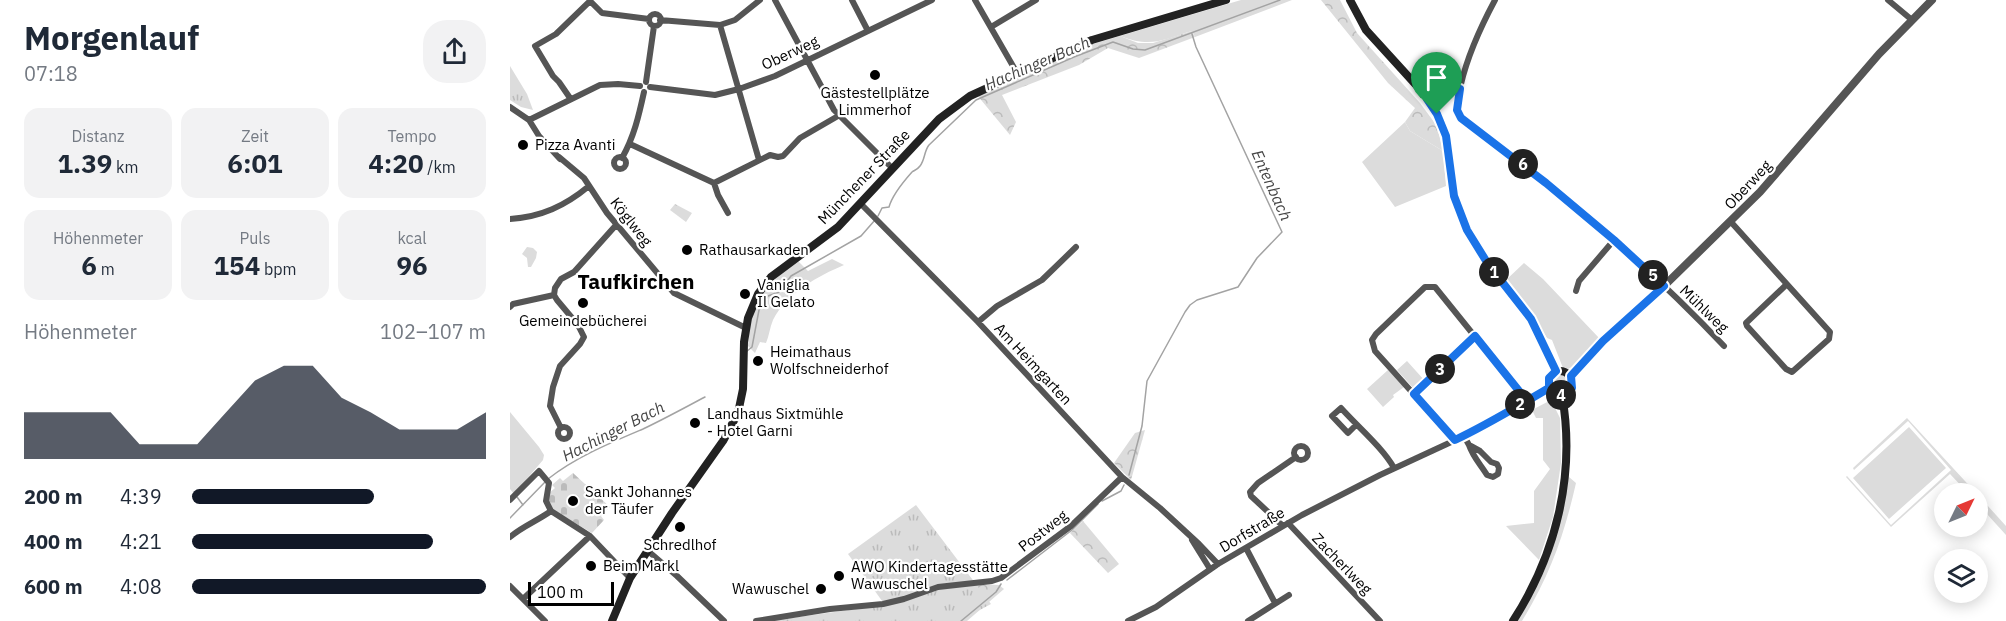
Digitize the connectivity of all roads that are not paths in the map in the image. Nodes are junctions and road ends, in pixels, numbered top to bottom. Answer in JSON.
{"nodes":[{"id":1,"x":760,"y":0,"type":"edge"},
{"id":2,"x":775,"y":0,"type":"edge"},
{"id":3,"x":852,"y":0,"type":"edge"},
{"id":4,"x":932,"y":0,"type":"edge"},
{"id":5,"x":975,"y":0,"type":"edge"},
{"id":6,"x":1036,"y":0,"type":"edge"},
{"id":7,"x":1226,"y":0,"type":"edge"},
{"id":8,"x":1350,"y":0,"type":"edge"},
{"id":9,"x":1888,"y":0,"type":"edge"},
{"id":10,"x":1932,"y":0,"type":"edge"},
{"id":11,"x":1493,"y":1,"type":"edge"},
{"id":12,"x":649,"y":19,"type":"junction"},
{"id":13,"x":660,"y":20,"type":"junction"},
{"id":14,"x":1912,"y":20,"type":"junction"},
{"id":15,"x":720,"y":25,"type":"junction"},
{"id":16,"x":654,"y":26,"type":"junction"},
{"id":17,"x":991,"y":27,"type":"junction"},
{"id":18,"x":868,"y":31,"type":"junction"},
{"id":19,"x":808,"y":60,"type":"junction"},
{"id":20,"x":1017,"y":73,"type":"junction"},
{"id":21,"x":645,"y":87,"type":"junction"},
{"id":22,"x":739,"y":89,"type":"junction"},
{"id":23,"x":1460,"y":89,"type":"junction"},
{"id":24,"x":570,"y":98,"type":"junction"},
{"id":25,"x":1427,"y":99,"type":"junction"},
{"id":26,"x":510,"y":107,"type":"edge"},
{"id":27,"x":838,"y":116,"type":"junction"},
{"id":28,"x":529,"y":120,"type":"junction"},
{"id":29,"x":630,"y":144,"type":"junction"},
{"id":30,"x":622,"y":158,"type":"dead end"},
{"id":31,"x":759,"y":160,"type":"junction"},
{"id":32,"x":889,"y":165,"type":"dead end"},
{"id":33,"x":714,"y":183,"type":"junction"},
{"id":34,"x":589,"y":186,"type":"junction"},
{"id":35,"x":861,"y":204,"type":"junction"},
{"id":36,"x":728,"y":213,"type":"dead end"},
{"id":37,"x":510,"y":219,"type":"edge"},
{"id":38,"x":1731,"y":222,"type":"junction"},
{"id":39,"x":617,"y":224,"type":"junction"},
{"id":40,"x":1614,"y":240,"type":"junction"},
{"id":41,"x":1076,"y":247,"type":"dead end"},
{"id":42,"x":1786,"y":285,"type":"junction"},
{"id":43,"x":1664,"y":286,"type":"junction"},
{"id":44,"x":1576,"y":291,"type":"dead end"},
{"id":45,"x":554,"y":295,"type":"junction"},
{"id":46,"x":511,"y":304,"type":"edge"},
{"id":47,"x":978,"y":322,"type":"junction"},
{"id":48,"x":746,"y":328,"type":"junction"},
{"id":49,"x":1475,"y":336,"type":"junction"},
{"id":50,"x":1724,"y":346,"type":"dead end"},
{"id":51,"x":1556,"y":371,"type":"junction"},
{"id":52,"x":1571,"y":376,"type":"junction"},
{"id":53,"x":1549,"y":388,"type":"junction"},
{"id":54,"x":1414,"y":394,"type":"junction"},
{"id":55,"x":1562,"y":395,"type":"junction"},
{"id":56,"x":1527,"y":401,"type":"junction"},
{"id":57,"x":1356,"y":425,"type":"dead end"},
{"id":58,"x":561,"y":428,"type":"dead end"},
{"id":59,"x":1464,"y":436,"type":"junction"},
{"id":60,"x":1455,"y":440,"type":"junction"},
{"id":61,"x":1469,"y":445,"type":"junction"},
{"id":62,"x":1296,"y":457,"type":"dead end"},
{"id":63,"x":1394,"y":468,"type":"junction"},
{"id":64,"x":1122,"y":477,"type":"junction"},
{"id":65,"x":510,"y":500,"type":"edge"},
{"id":66,"x":551,"y":511,"type":"junction"},
{"id":67,"x":1285,"y":525,"type":"junction"},
{"id":68,"x":590,"y":536,"type":"junction"},
{"id":69,"x":510,"y":537,"type":"edge"},
{"id":70,"x":1190,"y":537,"type":"junction"},
{"id":71,"x":1246,"y":548,"type":"junction"},
{"id":72,"x":648,"y":551,"type":"junction"},
{"id":73,"x":1218,"y":564,"type":"junction"},
{"id":74,"x":1210,"y":569,"type":"junction"},
{"id":75,"x":630,"y":578,"type":"junction"},
{"id":76,"x":510,"y":586,"type":"edge"},
{"id":77,"x":1289,"y":595,"type":"dead end"},
{"id":78,"x":524,"y":599,"type":"junction"},
{"id":79,"x":1275,"y":603,"type":"junction"},
{"id":80,"x":545,"y":621,"type":"edge"},
{"id":81,"x":612,"y":621,"type":"edge"},
{"id":82,"x":724,"y":621,"type":"edge"},
{"id":83,"x":756,"y":621,"type":"edge"},
{"id":84,"x":1128,"y":621,"type":"edge"},
{"id":85,"x":1248,"y":621,"type":"edge"},
{"id":86,"x":1380,"y":621,"type":"edge"},
{"id":87,"x":1512,"y":621,"type":"edge"}],
"edges":[{"from":1,"to":15,"type":"street"},
{"from":2,"to":19,"type":"street"},
{"from":3,"to":18,"type":"street"},
{"from":4,"to":18,"type":"street","name":"Oberweg"},
{"from":5,"to":17,"type":"street"},
{"from":6,"to":17,"type":"street"},
{"from":7,"to":20,"type":"main road","name":"Münchener Straße"},
{"from":8,"to":25,"type":"main road"},
{"from":9,"to":14,"type":"street"},
{"from":10,"to":14,"type":"street","name":"Oberweg"},
{"from":11,"to":23,"type":"street","name":"Mühlweg"},
{"from":12,"to":13,"type":"street"},
{"from":12,"to":16,"type":"street"},
{"from":12,"to":24,"type":"street"},
{"from":13,"to":15,"type":"street"},
{"from":13,"to":16,"type":"street"},
{"from":14,"to":38,"type":"street","name":"Oberweg"},
{"from":15,"to":22,"type":"street"},
{"from":16,"to":21,"type":"street"},
{"from":17,"to":20,"type":"street"},
{"from":18,"to":19,"type":"street","name":"Oberweg"},
{"from":19,"to":22,"type":"street","name":"Oberweg"},
{"from":19,"to":27,"type":"street"},
{"from":20,"to":35,"type":"main road","name":"Münchener Straße"},
{"from":21,"to":22,"type":"street","name":"Oberweg"},
{"from":21,"to":24,"type":"street","name":"Oberweg"},
{"from":21,"to":29,"type":"street"},
{"from":22,"to":31,"type":"street"},
{"from":23,"to":25,"type":"street"},
{"from":23,"to":40,"type":"street","name":"Mühlweg"},
{"from":24,"to":28,"type":"street","name":"Oberweg"},
{"from":25,"to":51,"type":"main road"},
{"from":26,"to":28,"type":"street","name":"Köglweg"},
{"from":27,"to":31,"type":"street"},
{"from":27,"to":32,"type":"street"},
{"from":28,"to":34,"type":"street","name":"Köglweg"},
{"from":29,"to":30,"type":"street"},
{"from":29,"to":33,"type":"street"},
{"from":31,"to":33,"type":"street"},
{"from":33,"to":36,"type":"street"},
{"from":34,"to":37,"type":"street"},
{"from":34,"to":39,"type":"street","name":"Köglweg"},
{"from":35,"to":47,"type":"street","name":"Am Heimgarten"},
{"from":35,"to":48,"type":"main road","name":"Münchener Straße"},
{"from":38,"to":42,"type":"street"},
{"from":38,"to":43,"type":"street","name":"Oberweg"},
{"from":39,"to":45,"type":"street"},
{"from":39,"to":48,"type":"street","name":"Köglweg"},
{"from":40,"to":43,"type":"street","name":"Mühlweg"},
{"from":40,"to":44,"type":"street"},
{"from":41,"to":47,"type":"street"},
{"from":42,"to":42,"type":"street"},
{"from":43,"to":50,"type":"street","name":"Mühlweg"},
{"from":43,"to":52,"type":"street","name":"Oberweg"},
{"from":45,"to":46,"type":"street"},
{"from":45,"to":58,"type":"street"},
{"from":47,"to":64,"type":"street","name":"Am Heimgarten"},
{"from":48,"to":72,"type":"main road","name":"Münchener Straße"},
{"from":49,"to":54,"type":"street"},
{"from":49,"to":54,"type":"street"},
{"from":49,"to":56,"type":"street"},
{"from":51,"to":52,"type":"main road"},
{"from":51,"to":53,"type":"main road"},
{"from":52,"to":55,"type":"main road"},
{"from":53,"to":55,"type":"main road"},
{"from":53,"to":56,"type":"street","name":"Dorfstraße"},
{"from":54,"to":60,"type":"street"},
{"from":55,"to":87,"type":"main road"},
{"from":56,"to":59,"type":"street","name":"Dorfstraße"},
{"from":57,"to":63,"type":"street"},
{"from":59,"to":60,"type":"street","name":"Dorfstraße"},
{"from":59,"to":61,"type":"street"},
{"from":60,"to":63,"type":"street","name":"Dorfstraße"},
{"from":61,"to":61,"type":"street"},
{"from":62,"to":67,"type":"street","name":"Zacherlweg"},
{"from":63,"to":67,"type":"street","name":"Dorfstraße"},
{"from":64,"to":70,"type":"street","name":"Am Heimgarten"},
{"from":64,"to":83,"type":"street","name":"Postweg"},
{"from":65,"to":66,"type":"street"},
{"from":66,"to":68,"type":"street"},
{"from":66,"to":69,"type":"street"},
{"from":67,"to":71,"type":"street","name":"Dorfstraße"},
{"from":67,"to":86,"type":"street","name":"Zacherlweg"},
{"from":68,"to":75,"type":"street"},
{"from":68,"to":78,"type":"street"},
{"from":70,"to":73,"type":"street","name":"Am Heimgarten"},
{"from":70,"to":74,"type":"street","name":"Am Heimgarten"},
{"from":71,"to":73,"type":"street","name":"Dorfstraße"},
{"from":71,"to":79,"type":"street"},
{"from":72,"to":75,"type":"main road","name":"Münchener Straße"},
{"from":72,"to":82,"type":"street"},
{"from":73,"to":74,"type":"street","name":"Dorfstraße"},
{"from":74,"to":84,"type":"street","name":"Dorfstraße"},
{"from":75,"to":81,"type":"main road","name":"Münchener Straße"},
{"from":76,"to":78,"type":"street"},
{"from":77,"to":79,"type":"street"},
{"from":78,"to":80,"type":"street"},
{"from":79,"to":85,"type":"street"}]}
